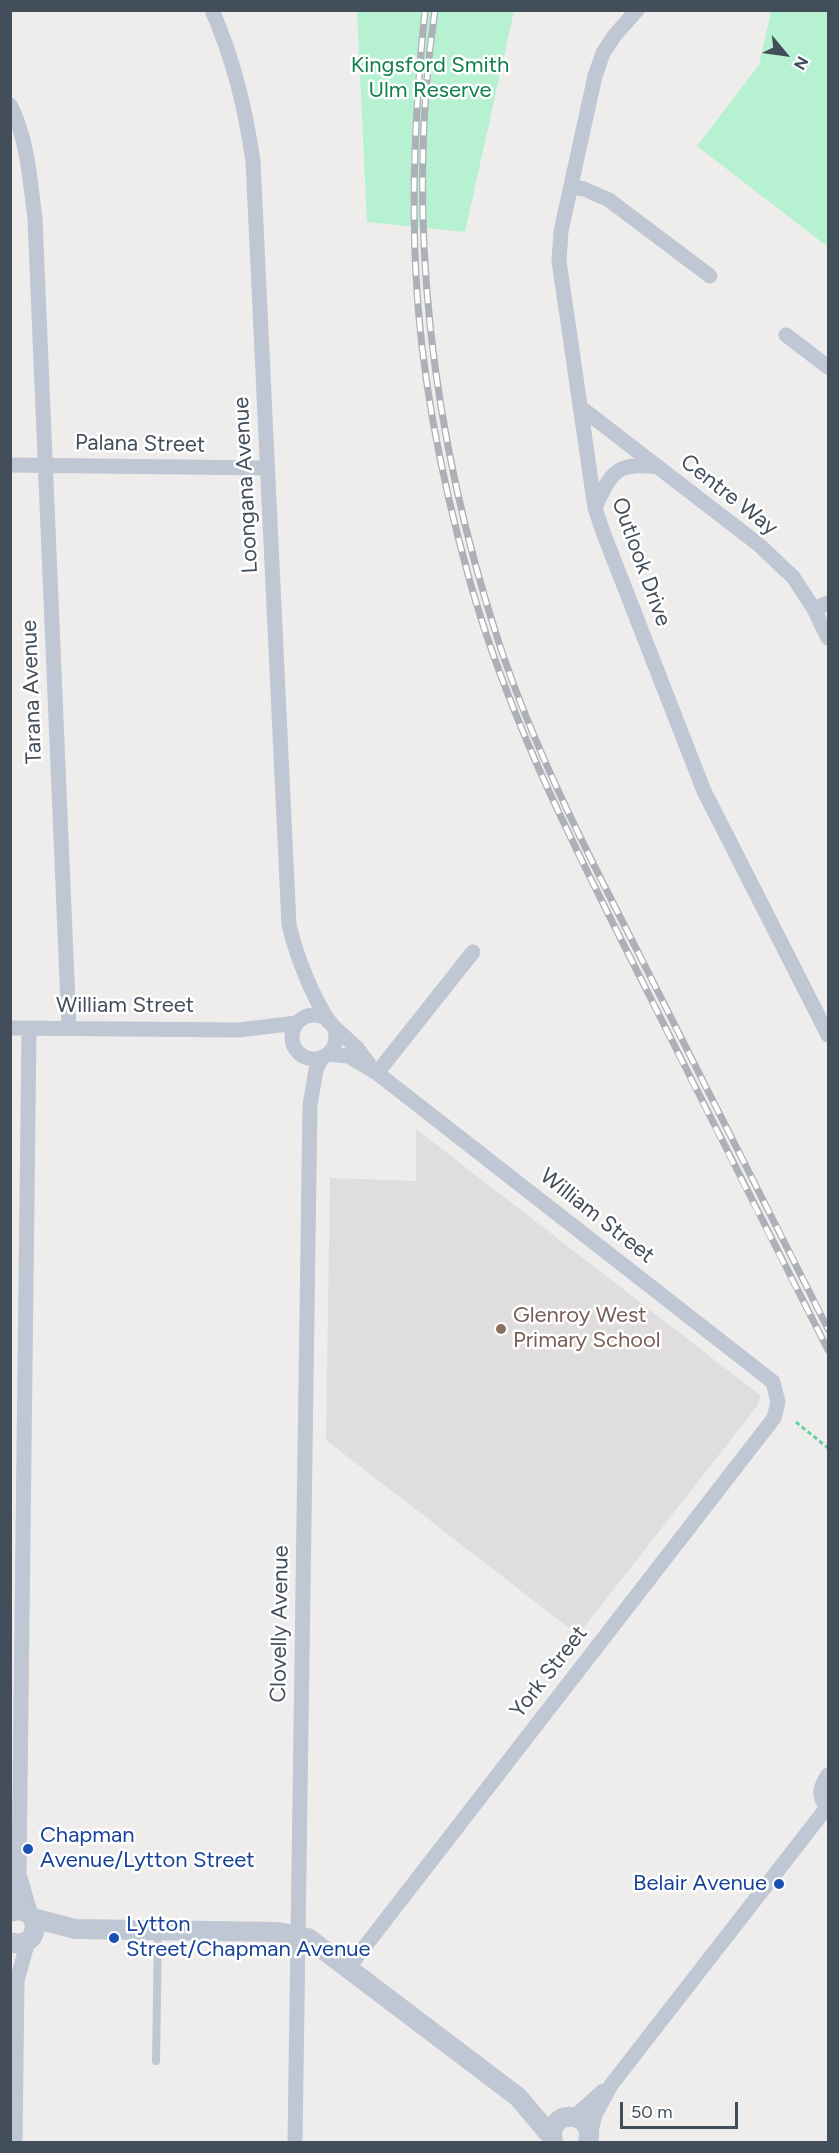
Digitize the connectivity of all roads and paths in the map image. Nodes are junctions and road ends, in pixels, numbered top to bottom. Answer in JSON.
{"nodes":[{"id":1,"x":212,"y":10,"type":"edge"},
{"id":2,"x":637,"y":10,"type":"edge"},
{"id":3,"x":10,"y":105,"type":"edge"},
{"id":4,"x":572,"y":187,"type":"junction"},
{"id":5,"x":710,"y":276,"type":"dead end"},
{"id":6,"x":786,"y":334,"type":"dead end"},
{"id":7,"x":828,"y":367,"type":"edge"},
{"id":8,"x":580,"y":407,"type":"junction"},
{"id":9,"x":10,"y":465,"type":"edge"},
{"id":10,"x":45,"y":465,"type":"junction"},
{"id":11,"x":658,"y":467,"type":"junction"},
{"id":12,"x":268,"y":468,"type":"junction"},
{"id":13,"x":595,"y":508,"type":"junction"},
{"id":14,"x":828,"y":603,"type":"edge"},
{"id":15,"x":814,"y":609,"type":"junction"},
{"id":16,"x":828,"y":638,"type":"edge"},
{"id":17,"x":473,"y":952,"type":"dead end"},
{"id":18,"x":299,"y":962,"type":"junction"},
{"id":19,"x":300,"y":1021,"type":"junction"},
{"id":20,"x":331,"y":1025,"type":"junction"},
{"id":21,"x":10,"y":1028,"type":"edge"},
{"id":22,"x":69,"y":1028,"type":"junction"},
{"id":23,"x":29,"y":1029,"type":"junction"},
{"id":24,"x":239,"y":1029,"type":"junction"},
{"id":25,"x":828,"y":1035,"type":"edge"},
{"id":26,"x":297,"y":1050,"type":"junction"},
{"id":27,"x":325,"y":1056,"type":"junction"},
{"id":28,"x":377,"y":1073,"type":"junction"},
{"id":29,"x":310,"y":1105,"type":"junction"},
{"id":30,"x":778,"y":1402,"type":"joint"},
{"id":31,"x":796,"y":1422,"type":"dead end"},
{"id":32,"x":828,"y":1448,"type":"edge"},
{"id":33,"x":828,"y":1775,"type":"edge"},
{"id":34,"x":828,"y":1807,"type":"edge"},
{"id":35,"x":19,"y":1874,"type":"junction"},
{"id":36,"x":10,"y":1902,"type":"edge"},
{"id":37,"x":10,"y":1912,"type":"edge"},
{"id":38,"x":32,"y":1917,"type":"junction"},
{"id":39,"x":75,"y":1929,"type":"junction"},
{"id":40,"x":158,"y":1931,"type":"junction"},
{"id":41,"x":298,"y":1935,"type":"junction"},
{"id":42,"x":23,"y":1941,"type":"edge"},
{"id":43,"x":10,"y":1955,"type":"edge"},
{"id":44,"x":349,"y":1967,"type":"junction"},
{"id":45,"x":17,"y":1981,"type":"junction"},
{"id":46,"x":156,"y":2061,"type":"dead end"},
{"id":47,"x":611,"y":2085,"type":"junction"},
{"id":48,"x":518,"y":2097,"type":"junction"},
{"id":49,"x":569,"y":2117,"type":"junction"},
{"id":50,"x":590,"y":2140,"type":"edge"},
{"id":51,"x":552,"y":2141,"type":"edge"},
{"id":52,"x":15,"y":2142,"type":"edge"},
{"id":53,"x":295,"y":2142,"type":"edge"}],
"edges":[{"from":1,"to":12,"type":"street","name":"Loongana Avenue"},
{"from":2,"to":4,"type":"street","name":"Outlook Drive"},
{"from":3,"to":10,"type":"street","name":"Tarana Avenue"},
{"from":4,"to":5,"type":"street"},
{"from":4,"to":8,"type":"street","name":"Outlook Drive"},
{"from":6,"to":7,"type":"street"},
{"from":8,"to":11,"type":"street","name":"Centre Way"},
{"from":8,"to":13,"type":"street","name":"Outlook Drive"},
{"from":9,"to":10,"type":"street","name":"Palana Street"},
{"from":10,"to":12,"type":"street","name":"Palana Street"},
{"from":10,"to":22,"type":"street","name":"Tarana Avenue"},
{"from":11,"to":13,"type":"street"},
{"from":11,"to":15,"type":"street","name":"Centre Way"},
{"from":12,"to":18,"type":"street","name":"Loongana Avenue"},
{"from":13,"to":25,"type":"street","name":"Outlook Drive"},
{"from":14,"to":15,"type":"street"},
{"from":15,"to":16,"type":"street","name":"Centre Way"},
{"from":17,"to":28,"type":"street"},
{"from":18,"to":19,"type":"street","name":"Loongana Avenue"},
{"from":18,"to":20,"type":"street","name":"Loongana Avenue"},
{"from":19,"to":20,"type":"street"},
{"from":19,"to":24,"type":"street","name":"William Street"},
{"from":19,"to":26,"type":"street"},
{"from":20,"to":27,"type":"street"},
{"from":20,"to":28,"type":"street","name":"William Street"},
{"from":21,"to":23,"type":"street","name":"William Street"},
{"from":22,"to":23,"type":"street","name":"William Street"},
{"from":22,"to":24,"type":"street","name":"William Street"},
{"from":23,"to":35,"type":"street"},
{"from":24,"to":26,"type":"street","name":"William Street"},
{"from":26,"to":27,"type":"street"},
{"from":26,"to":29,"type":"street","name":"Clovelly Avenue"},
{"from":27,"to":28,"type":"street","name":"William Street"},
{"from":27,"to":29,"type":"street","name":"Clovelly Avenue"},
{"from":28,"to":30,"type":"street","name":"William Street"},
{"from":29,"to":41,"type":"street","name":"Clovelly Avenue"},
{"from":30,"to":44,"type":"street","name":"York Street"},
{"from":31,"to":32,"type":"path"},
{"from":33,"to":34,"type":"street"},
{"from":34,"to":47,"type":"street"},
{"from":35,"to":36,"type":"street"},
{"from":35,"to":38,"type":"street"},
{"from":37,"to":38,"type":"street"},
{"from":38,"to":39,"type":"street"},
{"from":38,"to":42,"type":"street"},
{"from":39,"to":40,"type":"street"},
{"from":39,"to":42,"type":"street"},
{"from":40,"to":41,"type":"street"},
{"from":40,"to":46,"type":"lane"},
{"from":41,"to":44,"type":"street"},
{"from":41,"to":53,"type":"street","name":"Clovelly Avenue"},
{"from":42,"to":45,"type":"street"},
{"from":43,"to":45,"type":"street"},
{"from":44,"to":48,"type":"street"},
{"from":45,"to":52,"type":"street"},
{"from":47,"to":49,"type":"street"},
{"from":47,"to":50,"type":"street"},
{"from":48,"to":49,"type":"street"},
{"from":48,"to":51,"type":"street"},
{"from":49,"to":50,"type":"street"},
{"from":49,"to":51,"type":"street"}]}
